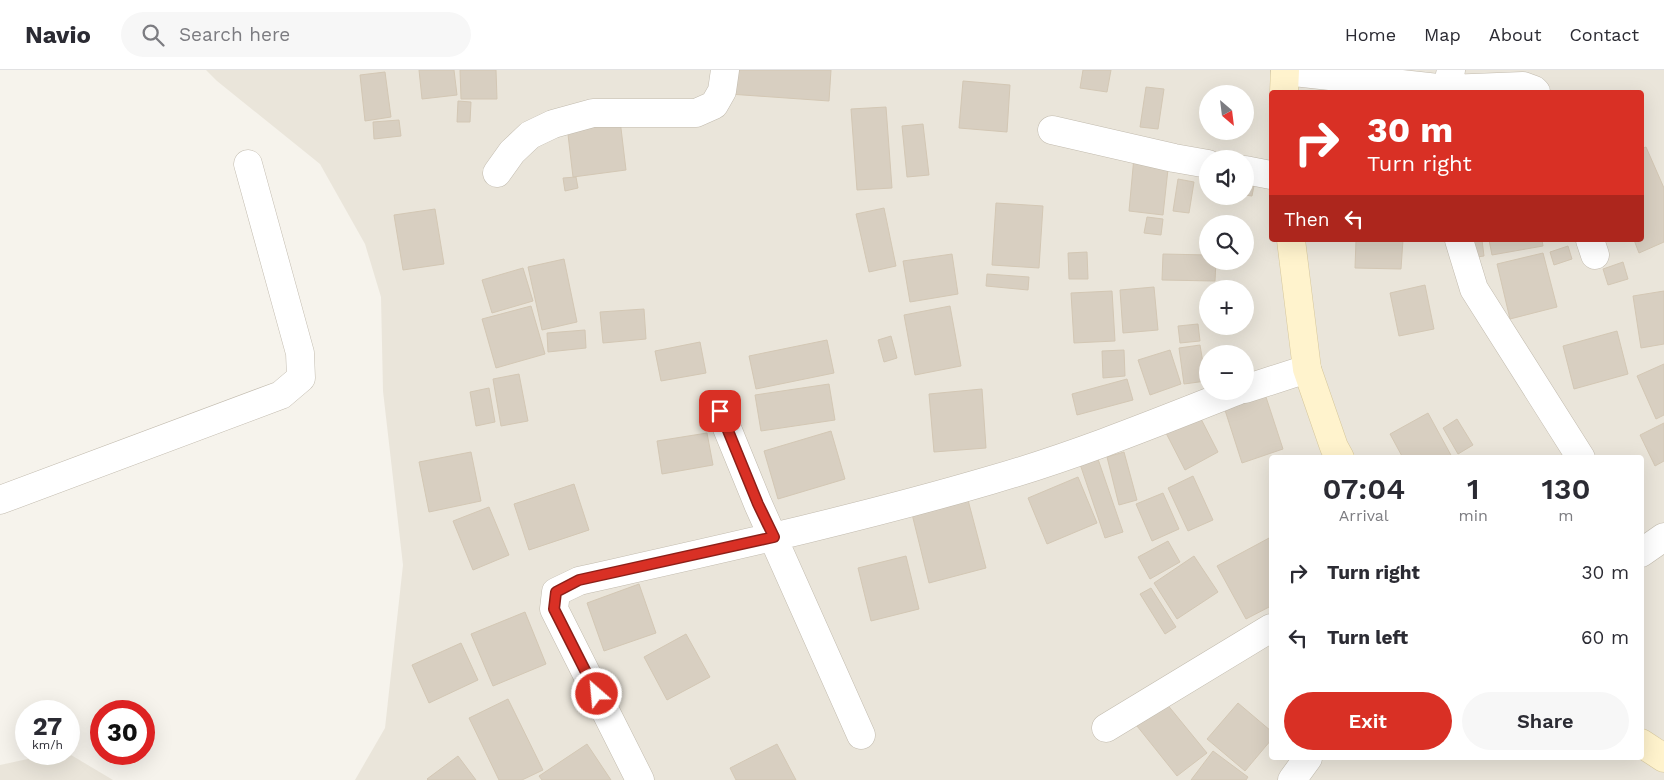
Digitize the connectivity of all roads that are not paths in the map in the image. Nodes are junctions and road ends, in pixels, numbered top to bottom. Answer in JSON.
{"nodes":[{"id":1,"x":725,"y":70,"type":"edge"},
{"id":2,"x":1285,"y":78,"type":"edge"},
{"id":3,"x":1448,"y":84,"type":"edge"},
{"id":4,"x":1534,"y":90,"type":"edge"},
{"id":5,"x":1052,"y":130,"type":"dead end"},
{"id":6,"x":1199,"y":162,"type":"edge"},
{"id":7,"x":248,"y":164,"type":"dead end"},
{"id":8,"x":1254,"y":172,"type":"edge"},
{"id":9,"x":497,"y":173,"type":"dead end"},
{"id":10,"x":1269,"y":175,"type":"edge"},
{"id":11,"x":1290,"y":242,"type":"edge"},
{"id":12,"x":1460,"y":242,"type":"edge"},
{"id":13,"x":1307,"y":369,"type":"junction"},
{"id":14,"x":1254,"y":386,"type":"edge"},
{"id":15,"x":1214,"y":400,"type":"edge"},
{"id":16,"x":720,"y":411,"type":"dead end"},
{"id":17,"x":1338,"y":455,"type":"edge"},
{"id":18,"x":1579,"y":455,"type":"edge"},
{"id":19,"x":0,"y":500,"type":"edge"},
{"id":20,"x":774,"y":537,"type":"junction"},
{"id":21,"x":1664,"y":537,"type":"edge"},
{"id":22,"x":1644,"y":552,"type":"edge"},
{"id":23,"x":1269,"y":629,"type":"edge"},
{"id":24,"x":1106,"y":728,"type":"dead end"},
{"id":25,"x":861,"y":735,"type":"dead end"},
{"id":26,"x":1644,"y":745,"type":"edge"},
{"id":27,"x":1664,"y":758,"type":"edge"},
{"id":28,"x":1307,"y":760,"type":"edge"},
{"id":29,"x":640,"y":780,"type":"edge"},
{"id":30,"x":1292,"y":780,"type":"edge"}],
"edges":[{"from":1,"to":9,"type":"street"},
{"from":2,"to":3,"type":"street"},
{"from":3,"to":4,"type":"street"},
{"from":5,"to":6,"type":"street"},
{"from":7,"to":19,"type":"street"},
{"from":8,"to":10,"type":"street"},
{"from":11,"to":13,"type":"street"},
{"from":12,"to":18,"type":"street"},
{"from":13,"to":14,"type":"street"},
{"from":13,"to":17,"type":"street"},
{"from":15,"to":20,"type":"street"},
{"from":16,"to":20,"type":"street"},
{"from":20,"to":25,"type":"street"},
{"from":20,"to":29,"type":"street"},
{"from":21,"to":22,"type":"street"},
{"from":23,"to":24,"type":"street"},
{"from":26,"to":27,"type":"street"},
{"from":28,"to":30,"type":"street"}]}
